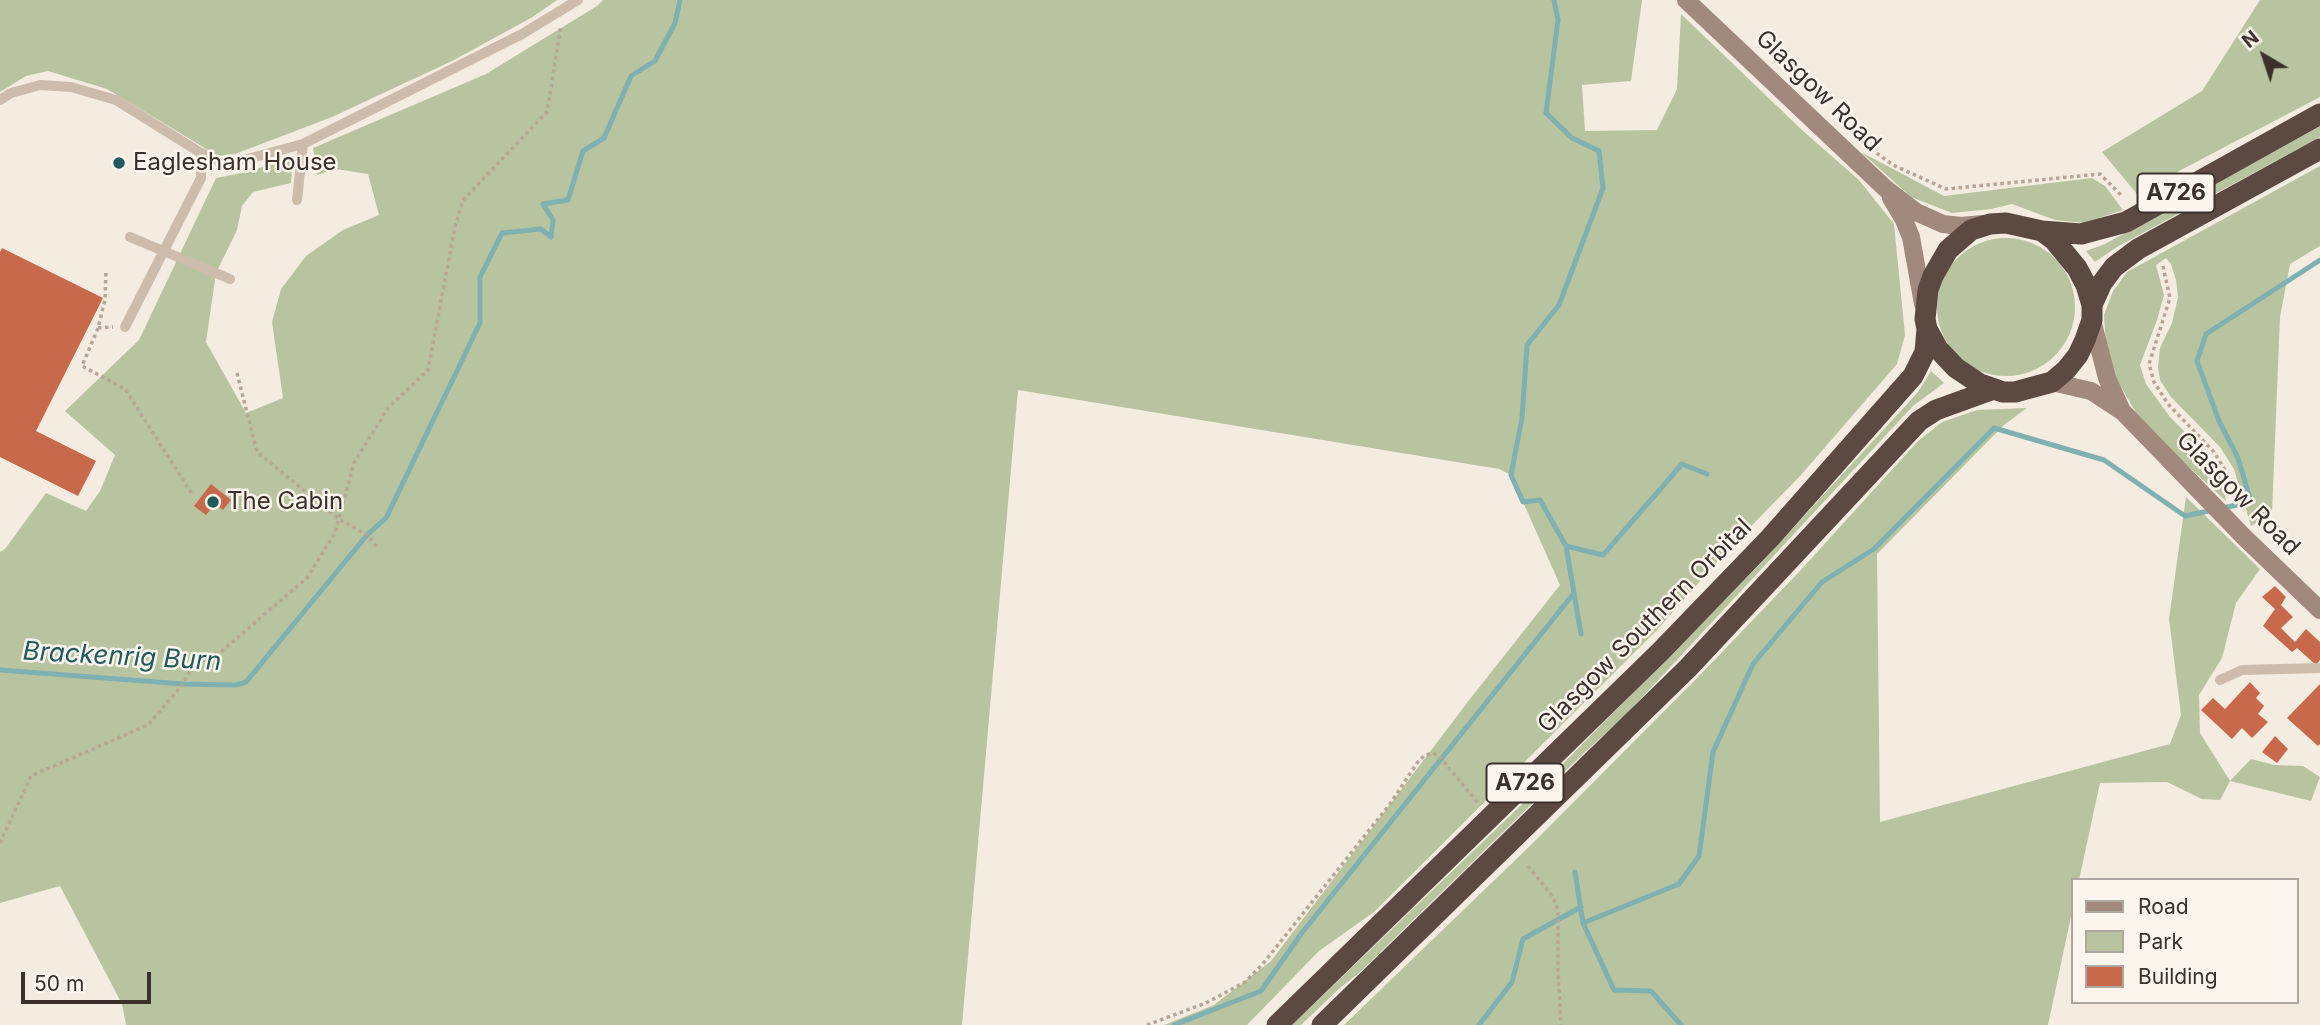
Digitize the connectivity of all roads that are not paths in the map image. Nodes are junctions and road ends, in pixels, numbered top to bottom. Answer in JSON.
{"nodes":[{"id":1,"x":578,"y":0,"type":"edge"},
{"id":2,"x":1686,"y":0,"type":"edge"},
{"id":3,"x":0,"y":100,"type":"edge"},
{"id":4,"x":2320,"y":114,"type":"edge"},
{"id":5,"x":303,"y":144,"type":"junction"},
{"id":6,"x":2320,"y":149,"type":"edge"},
{"id":7,"x":201,"y":153,"type":"junction"},
{"id":8,"x":1886,"y":190,"type":"junction"},
{"id":9,"x":297,"y":200,"type":"dead end"},
{"id":10,"x":1990,"y":224,"type":"junction"},
{"id":11,"x":2042,"y":231,"type":"junction"},
{"id":12,"x":130,"y":237,"type":"dead end"},
{"id":13,"x":164,"y":252,"type":"junction"},
{"id":14,"x":230,"y":279,"type":"dead end"},
{"id":15,"x":2092,"y":312,"type":"junction"},
{"id":16,"x":1926,"y":324,"type":"junction"},
{"id":17,"x":125,"y":327,"type":"dead end"},
{"id":18,"x":2053,"y":382,"type":"junction"},
{"id":19,"x":1993,"y":389,"type":"junction"},
{"id":20,"x":2123,"y":412,"type":"junction"},
{"id":21,"x":2320,"y":610,"type":"edge"},
{"id":22,"x":2320,"y":668,"type":"edge"},
{"id":23,"x":2220,"y":680,"type":"dead end"},
{"id":24,"x":1278,"y":1025,"type":"edge"},
{"id":25,"x":1322,"y":1025,"type":"edge"}],
"edges":[{"from":1,"to":5,"type":"lane"},
{"from":2,"to":8,"type":"main road","name":"Glasgow Road"},
{"from":3,"to":7,"type":"lane"},
{"from":4,"to":11,"type":"highway","number":"A726"},
{"from":5,"to":7,"type":"lane"},
{"from":5,"to":9,"type":"lane"},
{"from":6,"to":15,"type":"highway","number":"A726"},
{"from":7,"to":13,"type":"lane"},
{"from":8,"to":10,"type":"main road","name":"Glasgow Road"},
{"from":8,"to":16,"type":"main road","name":"Glasgow Road"},
{"from":10,"to":11,"type":"highway","number":"A726"},
{"from":10,"to":16,"type":"highway","number":"A726"},
{"from":11,"to":15,"type":"highway"},
{"from":12,"to":13,"type":"lane"},
{"from":13,"to":14,"type":"lane"},
{"from":13,"to":17,"type":"lane"},
{"from":15,"to":18,"type":"highway","number":"A726"},
{"from":15,"to":20,"type":"main road","name":"Glasgow Road"},
{"from":16,"to":19,"type":"highway","number":"A726"},
{"from":16,"to":24,"type":"highway","name":"Glasgow Southern Orbital","number":"A726"},
{"from":18,"to":19,"type":"highway","number":"A726"},
{"from":18,"to":20,"type":"main road","name":"Glasgow Road"},
{"from":19,"to":25,"type":"highway","number":"A726"},
{"from":20,"to":21,"type":"main road","name":"Glasgow Road"},
{"from":22,"to":23,"type":"lane"}]}
